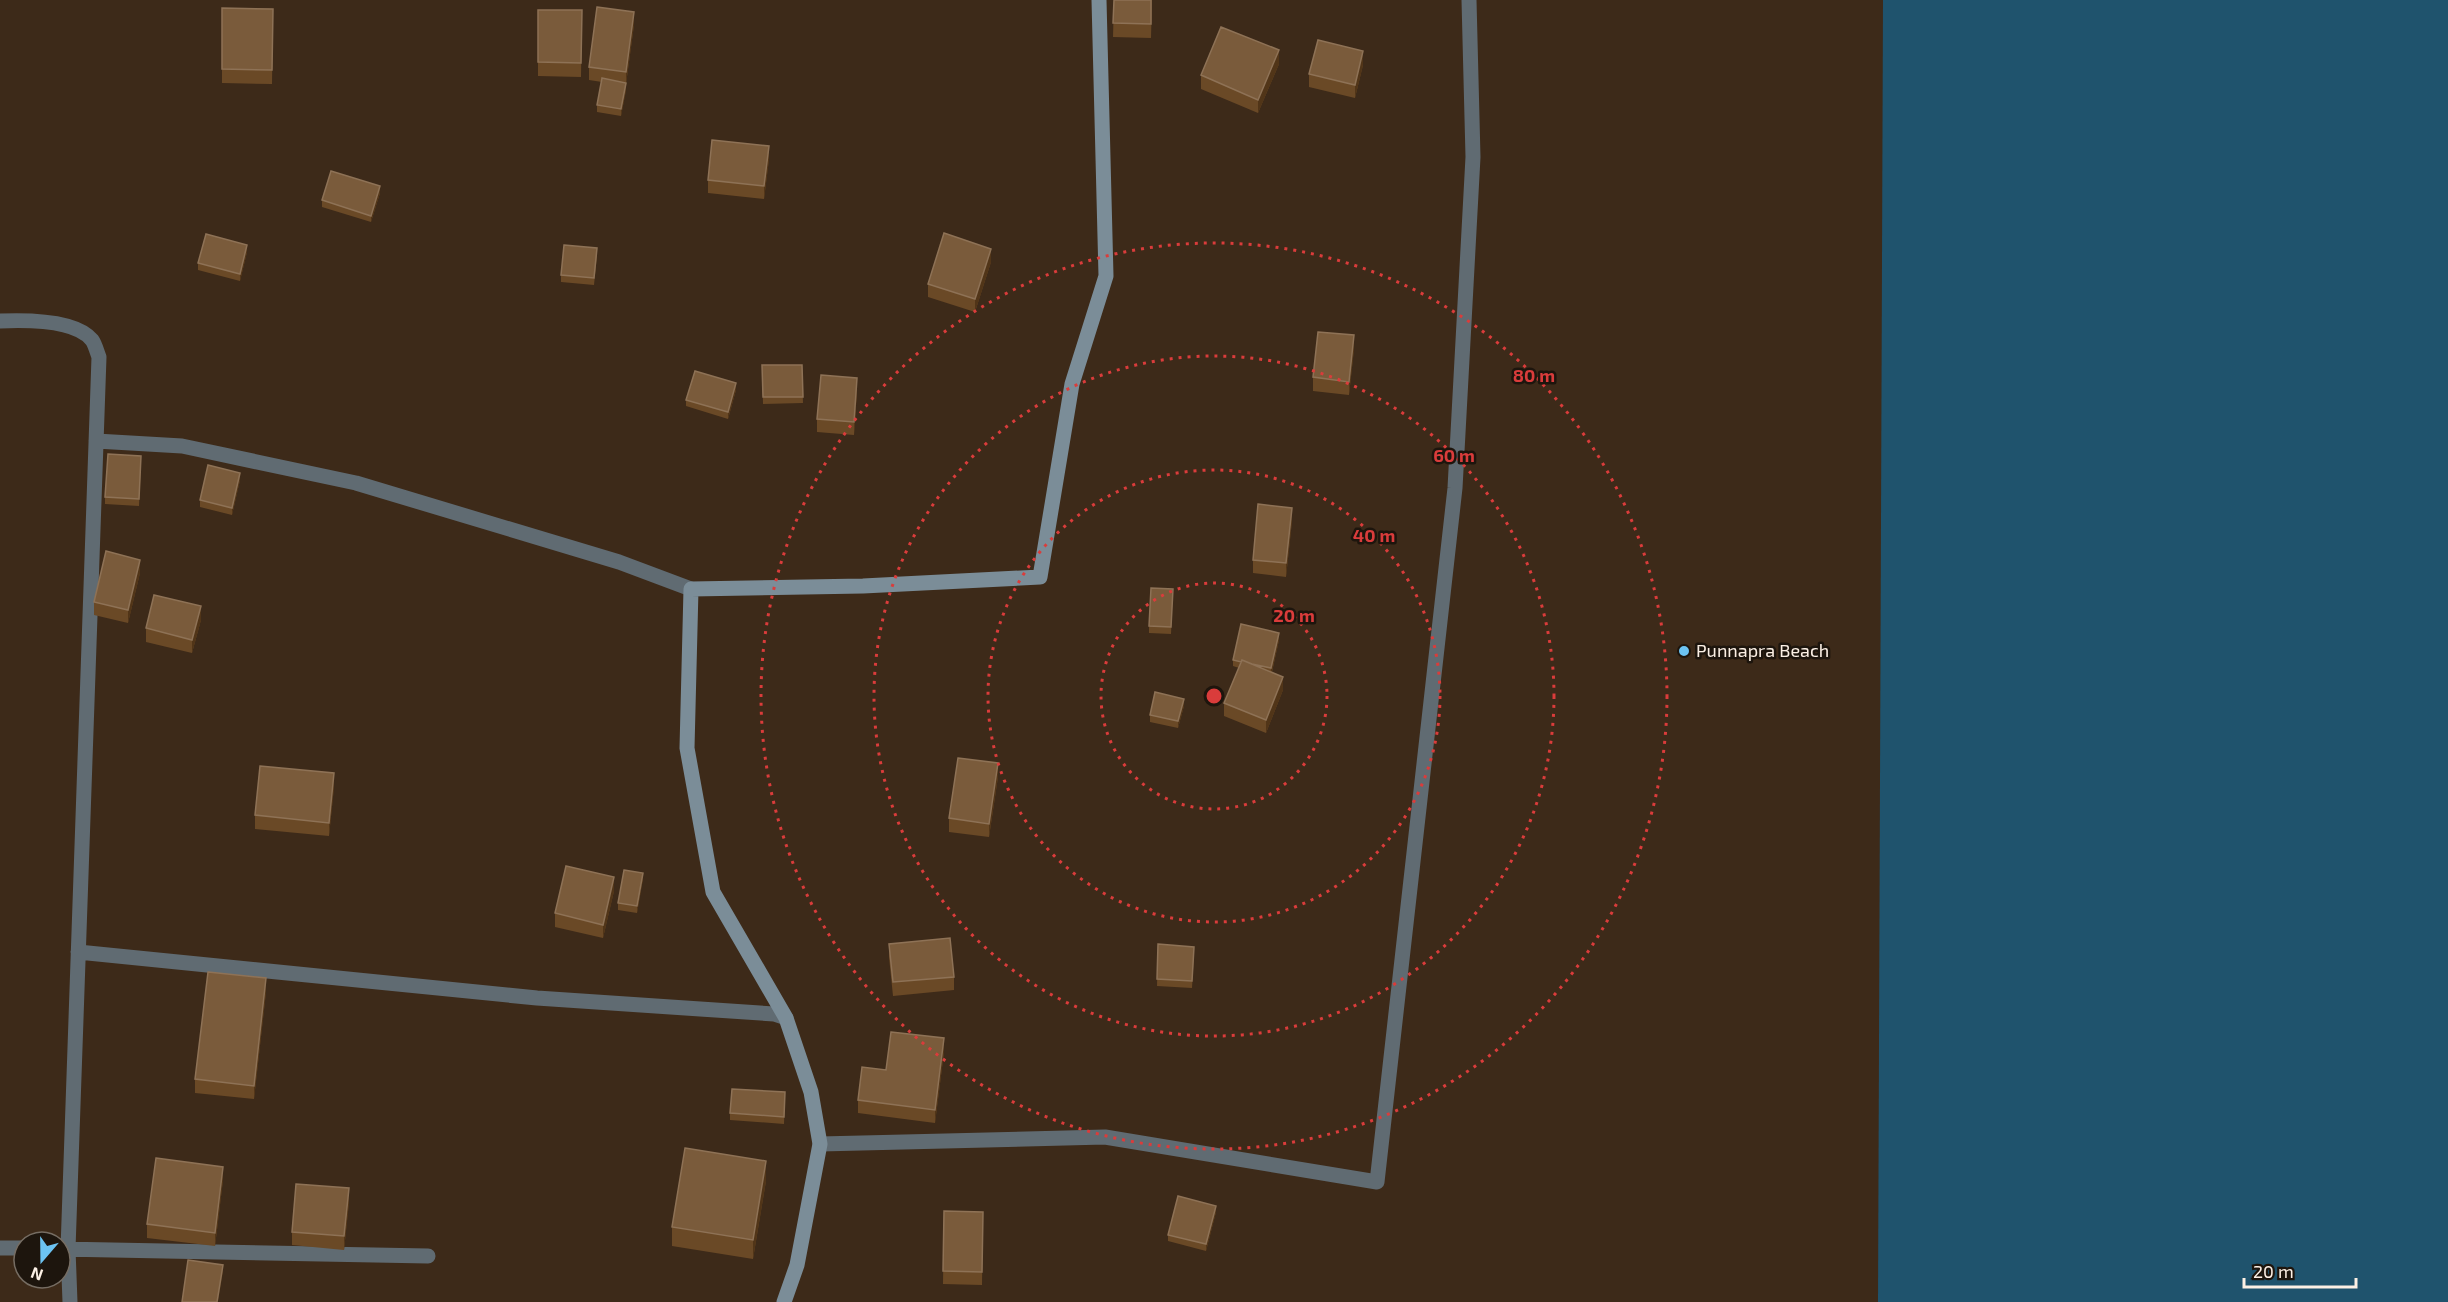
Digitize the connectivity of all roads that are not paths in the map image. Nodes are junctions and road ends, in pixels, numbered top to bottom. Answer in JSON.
{"nodes":[{"id":1,"x":1099,"y":0,"type":"edge"},
{"id":2,"x":1469,"y":0,"type":"edge"},
{"id":3,"x":0,"y":321,"type":"edge"},
{"id":4,"x":96,"y":441,"type":"junction"},
{"id":5,"x":691,"y":589,"type":"junction"},
{"id":6,"x":78,"y":952,"type":"junction"},
{"id":7,"x":786,"y":1018,"type":"junction"},
{"id":8,"x":820,"y":1144,"type":"junction"},
{"id":9,"x":65,"y":1230,"type":"edge"},
{"id":10,"x":72,"y":1249,"type":"edge"},
{"id":11,"x":428,"y":1256,"type":"dead end"},
{"id":12,"x":784,"y":1302,"type":"edge"}],
"edges":[{"from":1,"to":5,"type":"street"},
{"from":2,"to":8,"type":"street"},
{"from":3,"to":4,"type":"street"},
{"from":4,"to":5,"type":"street"},
{"from":4,"to":6,"type":"street"},
{"from":5,"to":7,"type":"street"},
{"from":6,"to":7,"type":"street"},
{"from":6,"to":9,"type":"street"},
{"from":7,"to":8,"type":"street"},
{"from":8,"to":12,"type":"street"},
{"from":10,"to":11,"type":"street"}]}
